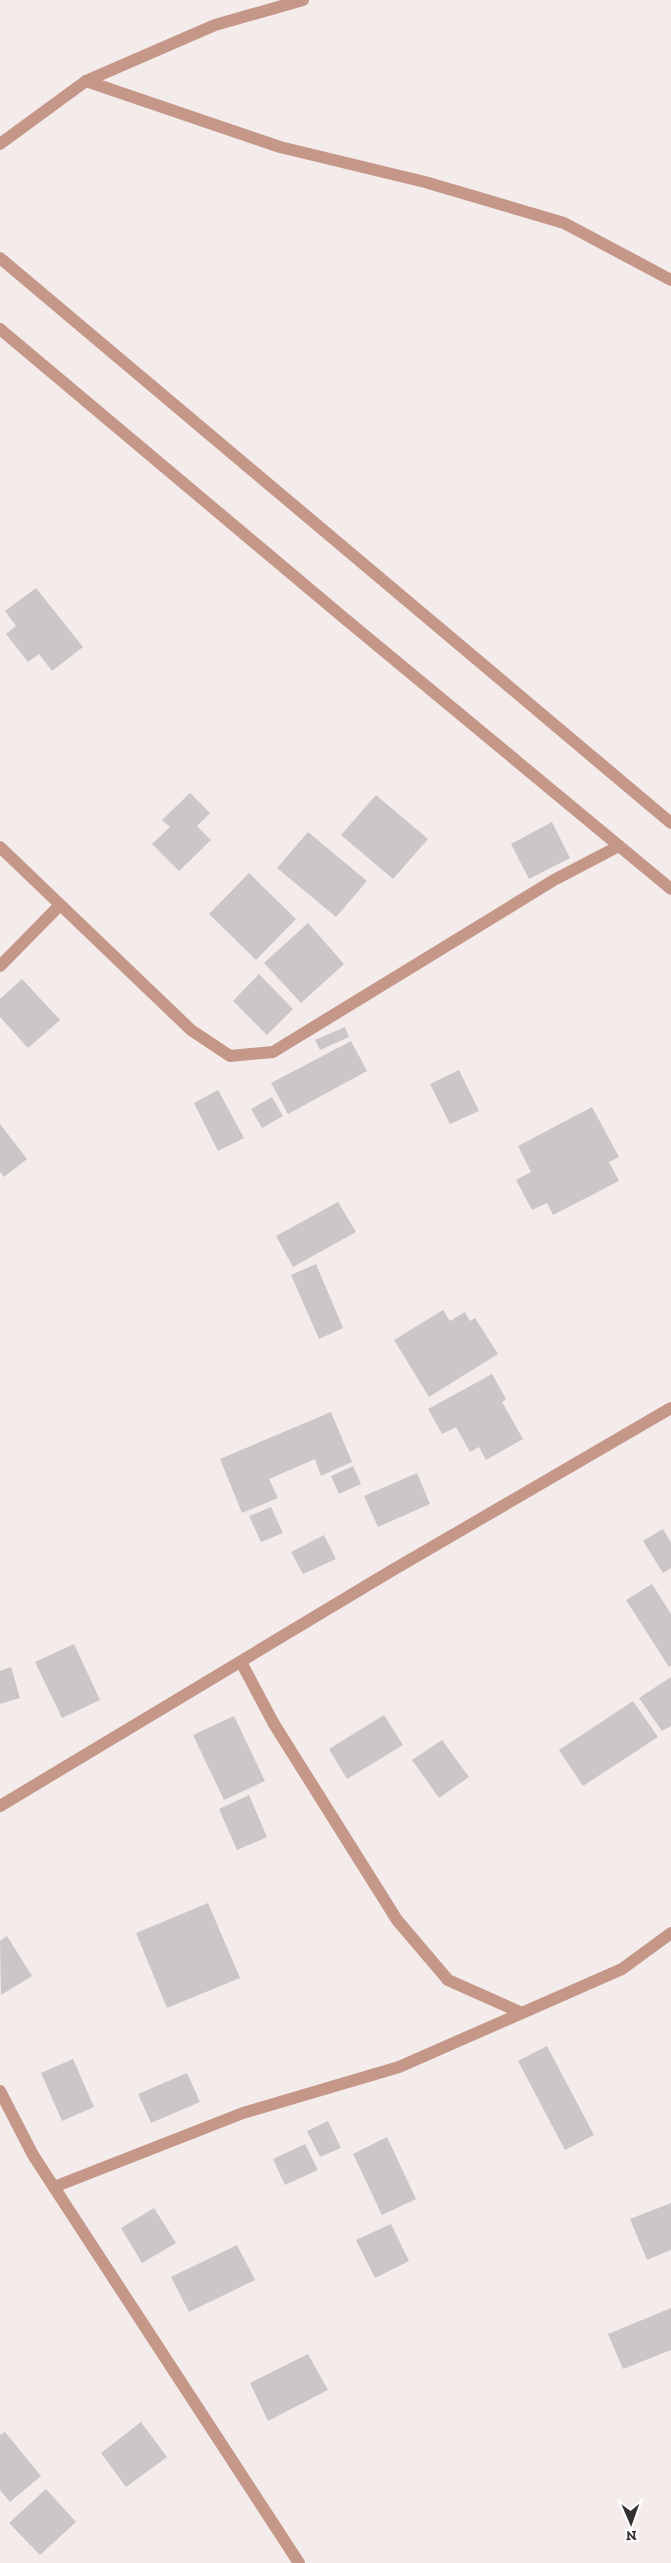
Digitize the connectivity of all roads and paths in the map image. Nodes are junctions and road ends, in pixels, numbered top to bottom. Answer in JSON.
{"nodes":[{"id":1,"x":303,"y":0,"type":"edge"},
{"id":2,"x":86,"y":81,"type":"junction"},
{"id":3,"x":0,"y":144,"type":"edge"},
{"id":4,"x":0,"y":258,"type":"edge"},
{"id":5,"x":671,"y":280,"type":"edge"},
{"id":6,"x":0,"y":329,"type":"edge"},
{"id":7,"x":671,"y":823,"type":"edge"},
{"id":8,"x":619,"y":846,"type":"junction"},
{"id":9,"x":0,"y":847,"type":"edge"},
{"id":10,"x":671,"y":889,"type":"edge"},
{"id":11,"x":60,"y":905,"type":"junction"},
{"id":12,"x":0,"y":966,"type":"edge"},
{"id":13,"x":671,"y":1408,"type":"edge"},
{"id":14,"x":241,"y":1662,"type":"junction"},
{"id":15,"x":0,"y":1806,"type":"edge"},
{"id":16,"x":671,"y":1933,"type":"edge"},
{"id":17,"x":522,"y":2013,"type":"junction"},
{"id":18,"x":0,"y":2091,"type":"edge"},
{"id":19,"x":54,"y":2186,"type":"junction"},
{"id":20,"x":299,"y":2563,"type":"edge"}],
"edges":[{"from":1,"to":2,"type":"street"},
{"from":2,"to":3,"type":"street"},
{"from":2,"to":5,"type":"street"},
{"from":4,"to":7,"type":"street"},
{"from":6,"to":8,"type":"street"},
{"from":8,"to":10,"type":"street"},
{"from":8,"to":11,"type":"street"},
{"from":9,"to":11,"type":"street"},
{"from":11,"to":12,"type":"street"},
{"from":13,"to":14,"type":"street"},
{"from":14,"to":15,"type":"street"},
{"from":14,"to":17,"type":"street"},
{"from":16,"to":17,"type":"street"},
{"from":17,"to":19,"type":"street"},
{"from":18,"to":19,"type":"street"},
{"from":19,"to":20,"type":"street"}]}
